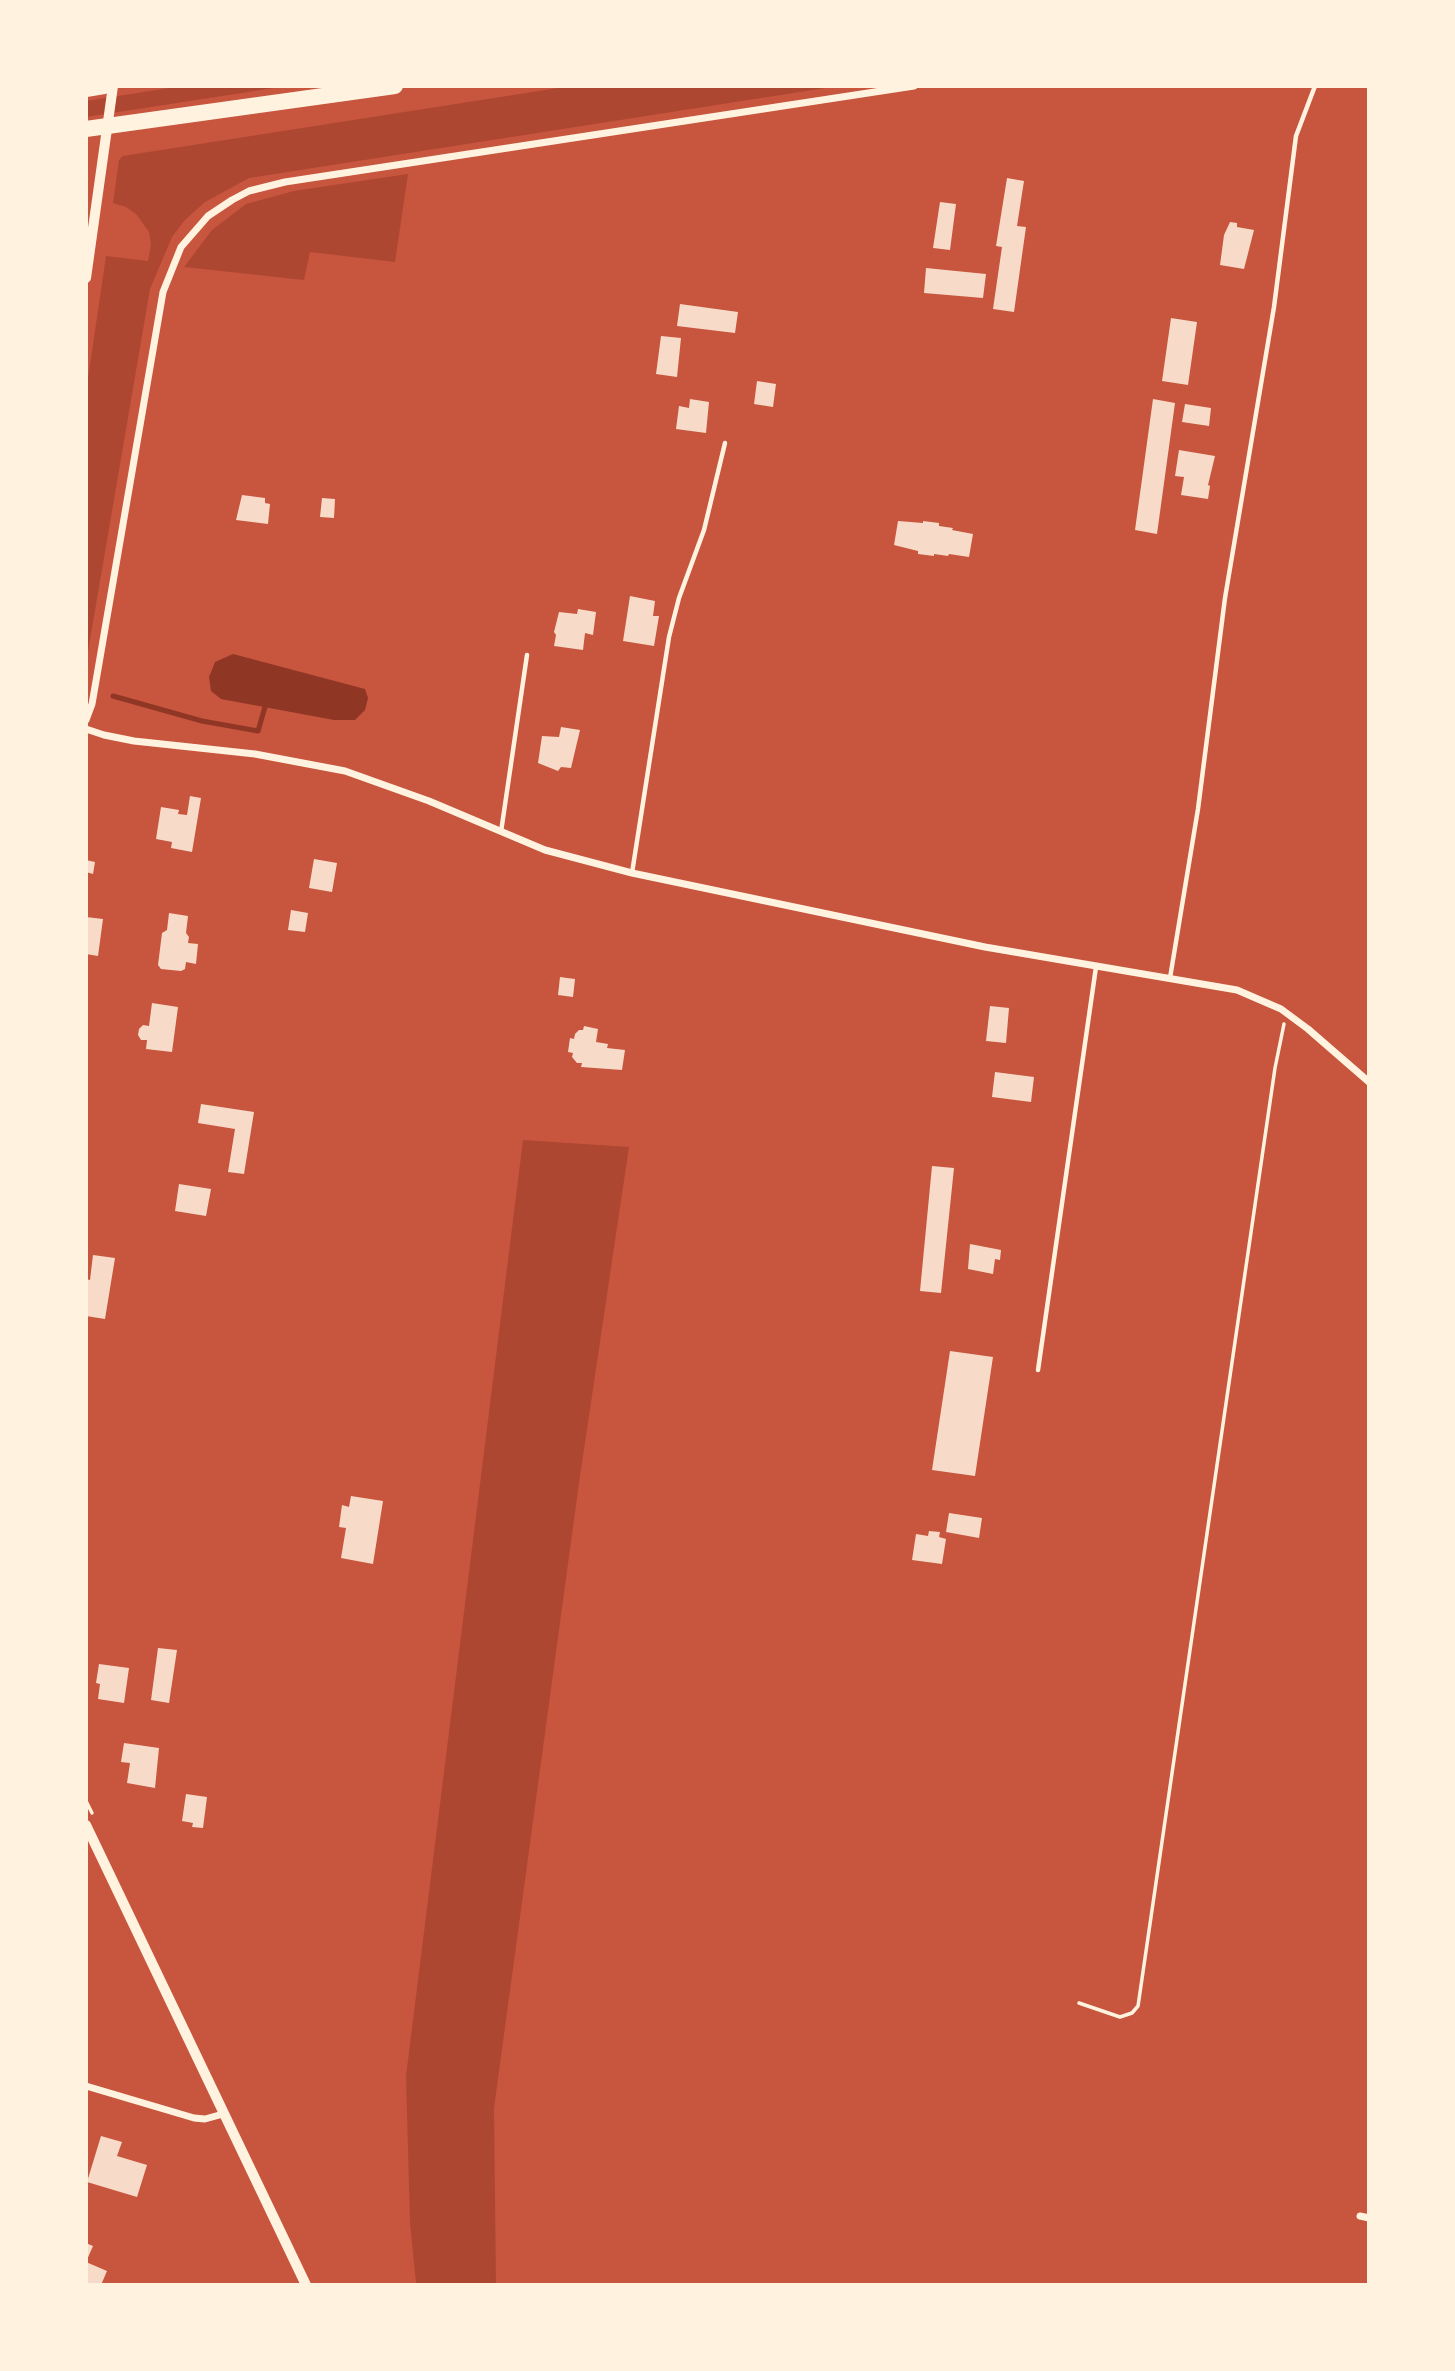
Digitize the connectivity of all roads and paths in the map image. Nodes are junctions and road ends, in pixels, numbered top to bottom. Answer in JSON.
{"nodes":[{"id":1,"x":104,"y":86,"type":"edge"},
{"id":2,"x":113,"y":86,"type":"edge"},
{"id":3,"x":395,"y":86,"type":"edge"},
{"id":4,"x":914,"y":86,"type":"edge"},
{"id":5,"x":1315,"y":86,"type":"edge"},
{"id":6,"x":86,"y":89,"type":"edge"},
{"id":7,"x":86,"y":129,"type":"edge"},
{"id":8,"x":86,"y":276,"type":"edge"},
{"id":9,"x":725,"y":443,"type":"dead end"},
{"id":10,"x":527,"y":655,"type":"dead end"},
{"id":11,"x":86,"y":720,"type":"edge"},
{"id":12,"x":86,"y":729,"type":"edge"},
{"id":13,"x":501,"y":833,"type":"junction"},
{"id":14,"x":632,"y":873,"type":"junction"},
{"id":15,"x":1096,"y":967,"type":"junction"},
{"id":16,"x":1170,"y":979,"type":"junction"},
{"id":17,"x":1289,"y":1014,"type":"junction"},
{"id":18,"x":1369,"y":1082,"type":"edge"},
{"id":19,"x":1038,"y":1370,"type":"dead end"},
{"id":20,"x":86,"y":1825,"type":"edge"},
{"id":21,"x":1079,"y":2003,"type":"dead end"},
{"id":22,"x":86,"y":2087,"type":"edge"},
{"id":23,"x":223,"y":2114,"type":"junction"},
{"id":24,"x":1360,"y":2216,"type":"dead end"},
{"id":25,"x":1369,"y":2218,"type":"edge"},
{"id":26,"x":306,"y":2285,"type":"edge"}],
"edges":[{"from":1,"to":6,"type":"highway"},
{"from":2,"to":8,"type":"street"},
{"from":3,"to":7,"type":"highway"},
{"from":4,"to":11,"type":"street"},
{"from":5,"to":16,"type":"lane"},
{"from":9,"to":14,"type":"lane"},
{"from":10,"to":13,"type":"lane"},
{"from":12,"to":13,"type":"street"},
{"from":13,"to":14,"type":"street"},
{"from":14,"to":15,"type":"street"},
{"from":15,"to":16,"type":"street"},
{"from":15,"to":19,"type":"lane"},
{"from":16,"to":17,"type":"street"},
{"from":17,"to":18,"type":"street"},
{"from":17,"to":21,"type":"path"},
{"from":20,"to":23,"type":"street"},
{"from":22,"to":23,"type":"street"},
{"from":23,"to":26,"type":"street"},
{"from":24,"to":25,"type":"street"}]}
